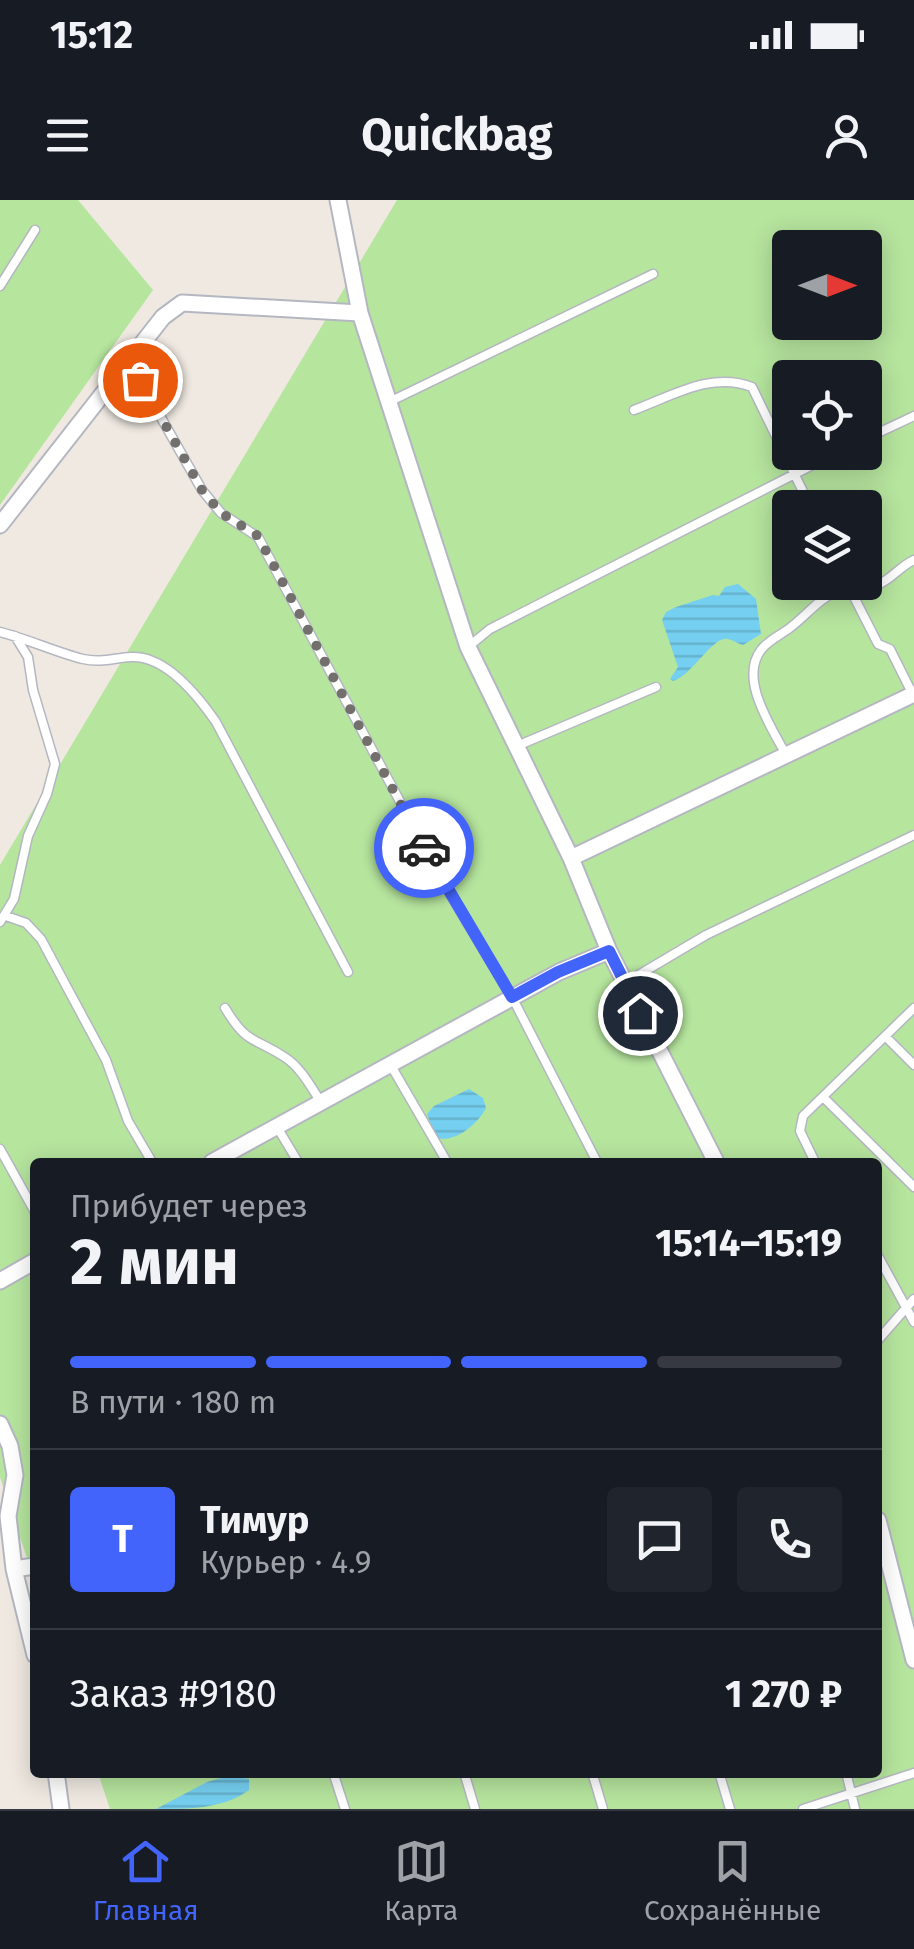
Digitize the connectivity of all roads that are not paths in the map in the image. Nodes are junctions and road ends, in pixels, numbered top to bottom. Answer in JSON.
{"nodes":[{"id":1,"x":338,"y":200,"type":"edge"},
{"id":2,"x":35,"y":230,"type":"dead end"},
{"id":3,"x":653,"y":274,"type":"dead end"},
{"id":4,"x":0,"y":286,"type":"edge"},
{"id":5,"x":360,"y":313,"type":"junction"},
{"id":6,"x":129,"y":361,"type":"junction"},
{"id":7,"x":389,"y":402,"type":"junction"},
{"id":8,"x":634,"y":410,"type":"dead end"},
{"id":9,"x":914,"y":416,"type":"edge"},
{"id":10,"x":882,"y":432,"type":"edge"},
{"id":11,"x":800,"y":470,"type":"edge"},
{"id":12,"x":796,"y":472,"type":"junction"},
{"id":13,"x":804,"y":490,"type":"edge"},
{"id":14,"x":0,"y":525,"type":"edge"},
{"id":15,"x":914,"y":560,"type":"edge"},
{"id":16,"x":882,"y":581,"type":"edge"},
{"id":17,"x":819,"y":600,"type":"edge"},
{"id":18,"x":855,"y":600,"type":"edge"},
{"id":19,"x":0,"y":632,"type":"edge"},
{"id":20,"x":15,"y":636,"type":"junction"},
{"id":21,"x":468,"y":647,"type":"junction"},
{"id":22,"x":656,"y":687,"type":"dead end"},
{"id":23,"x":914,"y":694,"type":"edge"},
{"id":24,"x":517,"y":746,"type":"junction"},
{"id":25,"x":787,"y":757,"type":"junction"},
{"id":26,"x":914,"y":835,"type":"edge"},
{"id":27,"x":571,"y":858,"type":"junction"},
{"id":28,"x":3,"y":919,"type":"edge"},
{"id":29,"x":609,"y":951,"type":"junction"},
{"id":30,"x":348,"y":972,"type":"dead end"},
{"id":31,"x":625,"y":983,"type":"junction"},
{"id":32,"x":512,"y":997,"type":"junction"},
{"id":33,"x":225,"y":1008,"type":"dead end"},
{"id":34,"x":914,"y":1008,"type":"edge"},
{"id":35,"x":886,"y":1036,"type":"junction"},
{"id":36,"x":390,"y":1064,"type":"junction"},
{"id":37,"x":914,"y":1065,"type":"edge"},
{"id":38,"x":822,"y":1097,"type":"junction"},
{"id":39,"x":321,"y":1102,"type":"junction"},
{"id":40,"x":277,"y":1127,"type":"junction"},
{"id":41,"x":0,"y":1149,"type":"edge"},
{"id":42,"x":150,"y":1158,"type":"edge"},
{"id":43,"x":219,"y":1158,"type":"edge"},
{"id":44,"x":296,"y":1158,"type":"edge"},
{"id":45,"x":445,"y":1158,"type":"edge"},
{"id":46,"x":596,"y":1158,"type":"edge"},
{"id":47,"x":714,"y":1158,"type":"edge"},
{"id":48,"x":814,"y":1158,"type":"edge"},
{"id":49,"x":914,"y":1186,"type":"edge"},
{"id":50,"x":30,"y":1203,"type":"edge"},
{"id":51,"x":882,"y":1263,"type":"edge"},
{"id":52,"x":30,"y":1264,"type":"edge"},
{"id":53,"x":0,"y":1281,"type":"edge"},
{"id":54,"x":914,"y":1299,"type":"edge"},
{"id":55,"x":906,"y":1307,"type":"junction"},
{"id":56,"x":914,"y":1322,"type":"edge"},
{"id":57,"x":882,"y":1335,"type":"edge"},
{"id":58,"x":0,"y":1424,"type":"edge"},
{"id":59,"x":882,"y":1533,"type":"edge"},
{"id":60,"x":30,"y":1567,"type":"edge"},
{"id":61,"x":14,"y":1570,"type":"junction"},
{"id":62,"x":910,"y":1626,"type":"edge"},
{"id":63,"x":30,"y":1635,"type":"edge"},
{"id":64,"x":914,"y":1660,"type":"edge"},
{"id":65,"x":914,"y":1772,"type":"edge"},
{"id":66,"x":57,"y":1778,"type":"edge"},
{"id":67,"x":335,"y":1778,"type":"edge"},
{"id":68,"x":466,"y":1778,"type":"edge"},
{"id":69,"x":594,"y":1778,"type":"edge"},
{"id":70,"x":721,"y":1778,"type":"edge"},
{"id":71,"x":847,"y":1778,"type":"edge"},
{"id":72,"x":851,"y":1794,"type":"junction"},
{"id":73,"x":61,"y":1809,"type":"edge"},
{"id":74,"x":344,"y":1809,"type":"edge"},
{"id":75,"x":476,"y":1809,"type":"edge"},
{"id":76,"x":603,"y":1809,"type":"edge"},
{"id":77,"x":730,"y":1809,"type":"edge"},
{"id":78,"x":803,"y":1809,"type":"edge"},
{"id":79,"x":856,"y":1809,"type":"edge"}],
"edges":[{"from":1,"to":5,"type":"street"},
{"from":2,"to":4,"type":"lane"},
{"from":3,"to":7,"type":"lane"},
{"from":5,"to":6,"type":"street"},
{"from":5,"to":7,"type":"street"},
{"from":6,"to":14,"type":"street"},
{"from":6,"to":32,"type":"lane"},
{"from":7,"to":21,"type":"street"},
{"from":8,"to":12,"type":"lane"},
{"from":9,"to":10,"type":"lane"},
{"from":11,"to":12,"type":"lane"},
{"from":12,"to":13,"type":"lane"},
{"from":12,"to":21,"type":"lane"},
{"from":15,"to":16,"type":"lane"},
{"from":17,"to":25,"type":"lane"},
{"from":18,"to":23,"type":"lane"},
{"from":19,"to":20,"type":"lane"},
{"from":20,"to":28,"type":"lane"},
{"from":20,"to":30,"type":"lane"},
{"from":21,"to":24,"type":"street"},
{"from":22,"to":24,"type":"lane"},
{"from":23,"to":25,"type":"street"},
{"from":24,"to":27,"type":"street"},
{"from":25,"to":27,"type":"street"},
{"from":26,"to":31,"type":"lane"},
{"from":27,"to":29,"type":"street"},
{"from":28,"to":42,"type":"lane"},
{"from":29,"to":31,"type":"street"},
{"from":29,"to":32,"type":"street"},
{"from":31,"to":47,"type":"street"},
{"from":32,"to":36,"type":"street"},
{"from":32,"to":46,"type":"lane"},
{"from":33,"to":39,"type":"lane"},
{"from":34,"to":35,"type":"lane"},
{"from":35,"to":37,"type":"lane"},
{"from":35,"to":38,"type":"lane"},
{"from":36,"to":39,"type":"street"},
{"from":36,"to":45,"type":"lane"},
{"from":38,"to":48,"type":"lane"},
{"from":38,"to":49,"type":"lane"},
{"from":39,"to":40,"type":"street"},
{"from":40,"to":43,"type":"street"},
{"from":40,"to":44,"type":"lane"},
{"from":41,"to":50,"type":"lane"},
{"from":51,"to":55,"type":"lane"},
{"from":52,"to":53,"type":"street"},
{"from":54,"to":55,"type":"lane"},
{"from":55,"to":56,"type":"lane"},
{"from":55,"to":57,"type":"lane"},
{"from":58,"to":61,"type":"street"},
{"from":59,"to":62,"type":"street"},
{"from":60,"to":61,"type":"street"},
{"from":61,"to":63,"type":"street"},
{"from":62,"to":64,"type":"street"},
{"from":65,"to":72,"type":"lane"},
{"from":66,"to":73,"type":"street"},
{"from":67,"to":74,"type":"lane"},
{"from":68,"to":75,"type":"lane"},
{"from":69,"to":76,"type":"lane"},
{"from":70,"to":77,"type":"lane"},
{"from":71,"to":72,"type":"lane"},
{"from":72,"to":78,"type":"lane"},
{"from":72,"to":79,"type":"lane"}]}
